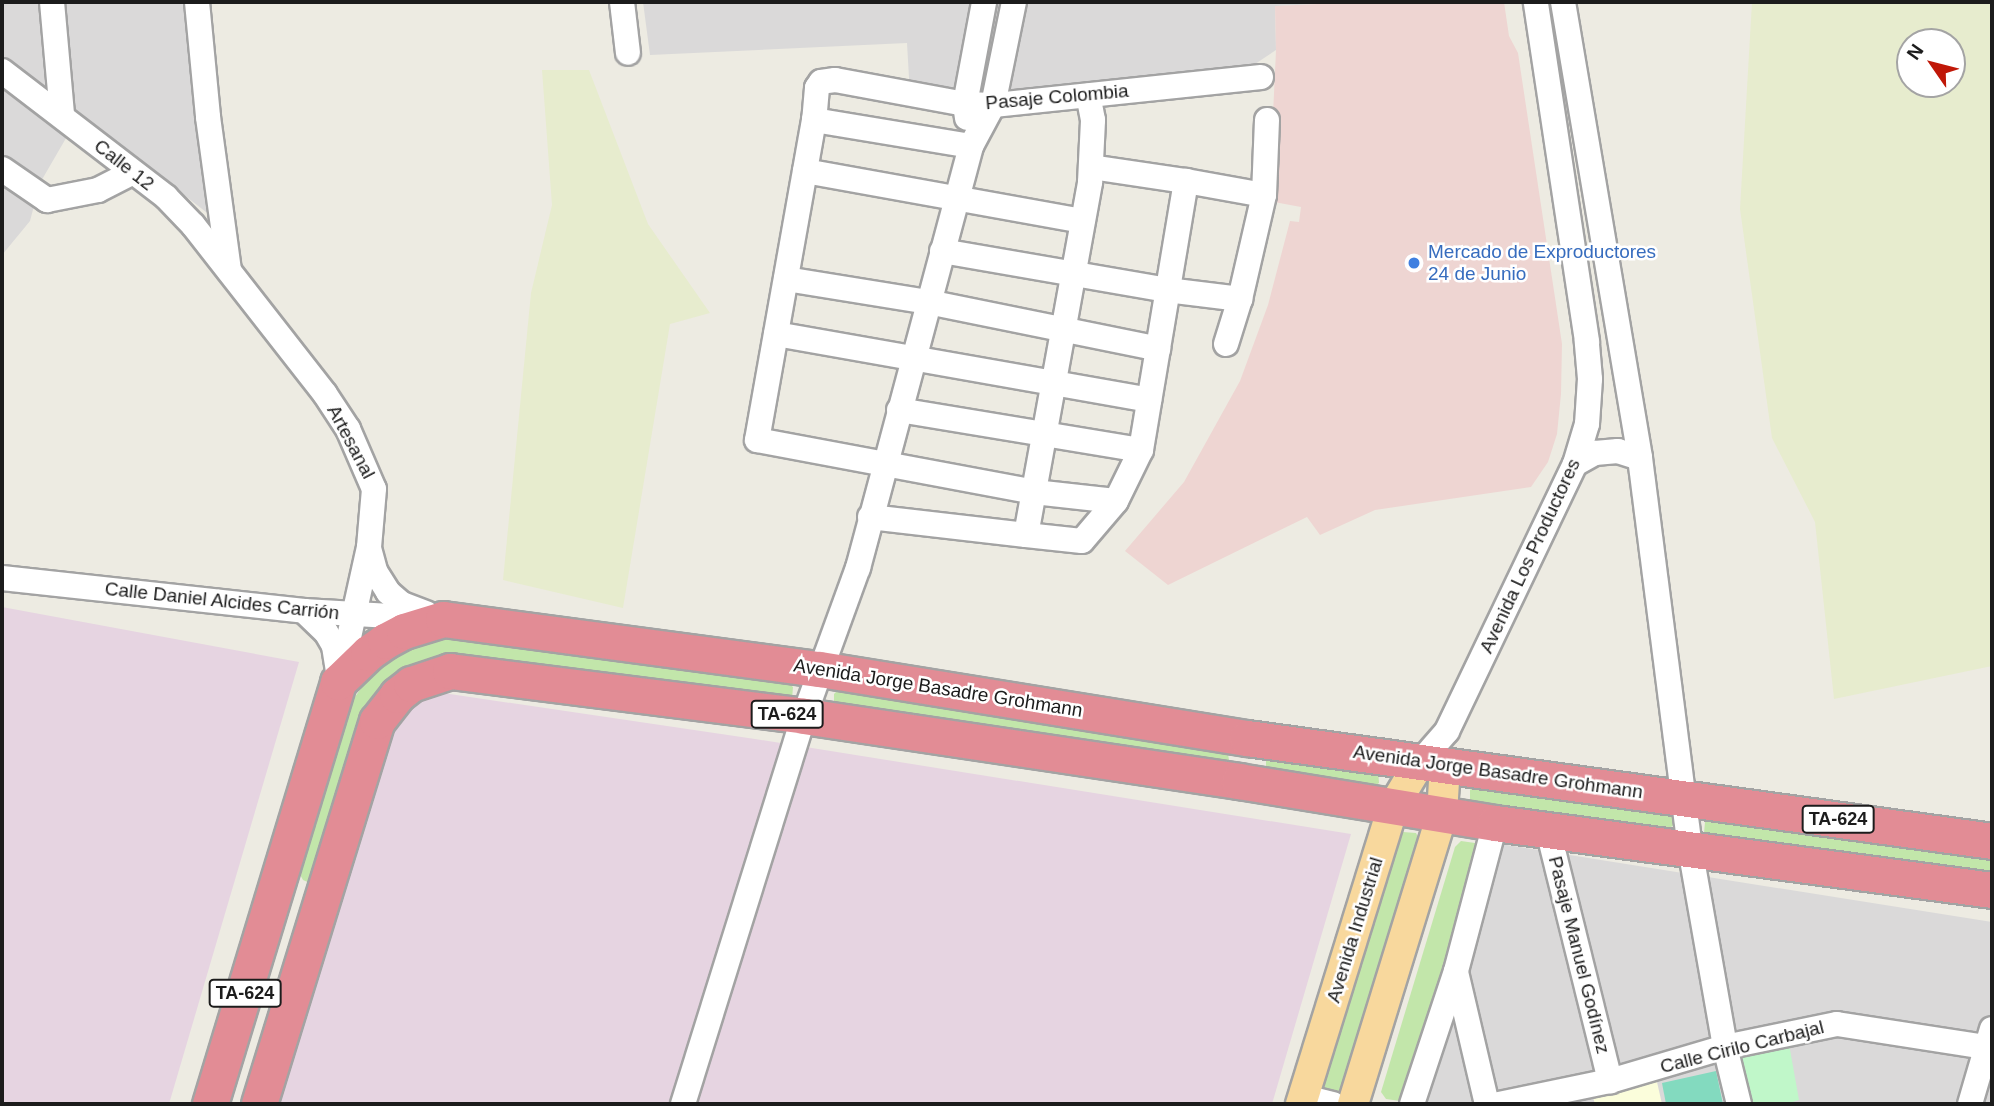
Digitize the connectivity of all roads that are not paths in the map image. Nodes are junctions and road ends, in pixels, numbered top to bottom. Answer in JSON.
{"nodes":[{"id":1,"x":52,"y":2,"type":"edge"},
{"id":2,"x":197,"y":2,"type":"edge"},
{"id":3,"x":622,"y":2,"type":"edge"},
{"id":4,"x":984,"y":2,"type":"edge"},
{"id":5,"x":1014,"y":2,"type":"edge"},
{"id":6,"x":1536,"y":2,"type":"edge"},
{"id":7,"x":1563,"y":2,"type":"edge"},
{"id":8,"x":628,"y":53,"type":"dead end"},
{"id":9,"x":2,"y":71,"type":"edge"},
{"id":10,"x":1261,"y":76,"type":"dead end"},
{"id":11,"x":1088,"y":95,"type":"junction"},
{"id":12,"x":965,"y":104,"type":"junction"},
{"id":13,"x":993,"y":105,"type":"junction"},
{"id":14,"x":62,"y":115,"type":"junction"},
{"id":15,"x":814,"y":120,"type":"junction"},
{"id":16,"x":1267,"y":120,"type":"dead end"},
{"id":17,"x":971,"y":146,"type":"junction"},
{"id":18,"x":1091,"y":167,"type":"junction"},
{"id":19,"x":2,"y":169,"type":"edge"},
{"id":20,"x":805,"y":171,"type":"junction"},
{"id":21,"x":133,"y":172,"type":"junction"},
{"id":22,"x":1186,"y":181,"type":"junction"},
{"id":23,"x":1264,"y":195,"type":"junction"},
{"id":24,"x":957,"y":198,"type":"junction"},
{"id":25,"x":1083,"y":221,"type":"junction"},
{"id":26,"x":942,"y":250,"type":"junction"},
{"id":27,"x":230,"y":275,"type":"junction"},
{"id":28,"x":1073,"y":275,"type":"junction"},
{"id":29,"x":786,"y":279,"type":"junction"},
{"id":30,"x":1167,"y":290,"type":"junction"},
{"id":31,"x":1241,"y":299,"type":"junction"},
{"id":32,"x":928,"y":302,"type":"junction"},
{"id":33,"x":1063,"y":330,"type":"junction"},
{"id":34,"x":776,"y":334,"type":"junction"},
{"id":35,"x":1226,"y":344,"type":"dead end"},
{"id":36,"x":1158,"y":349,"type":"junction"},
{"id":37,"x":913,"y":357,"type":"junction"},
{"id":38,"x":1054,"y":383,"type":"junction"},
{"id":39,"x":1149,"y":400,"type":"junction"},
{"id":40,"x":898,"y":410,"type":"junction"},
{"id":41,"x":1044,"y":436,"type":"junction"},
{"id":42,"x":1141,"y":450,"type":"junction"},
{"id":43,"x":1640,"y":458,"type":"junction"},
{"id":44,"x":884,"y":464,"type":"junction"},
{"id":45,"x":1575,"y":464,"type":"junction"},
{"id":46,"x":1034,"y":492,"type":"junction"},
{"id":47,"x":1116,"y":501,"type":"junction"},
{"id":48,"x":870,"y":517,"type":"junction"},
{"id":49,"x":1026,"y":535,"type":"junction"},
{"id":50,"x":369,"y":547,"type":"junction"},
{"id":51,"x":2,"y":578,"type":"edge"},
{"id":52,"x":303,"y":611,"type":"junction"},
{"id":53,"x":355,"y":614,"type":"junction"},
{"id":54,"x":443,"y":619,"type":"junction"},
{"id":55,"x":820,"y":669,"type":"junction"},
{"id":56,"x":338,"y":682,"type":"junction"},
{"id":57,"x":804,"y":716,"type":"junction"},
{"id":58,"x":1247,"y":738,"type":"junction"},
{"id":59,"x":1432,"y":764,"type":"junction"},
{"id":60,"x":1239,"y":780,"type":"junction"},
{"id":61,"x":1683,"y":797,"type":"junction"},
{"id":62,"x":1393,"y":807,"type":"junction"},
{"id":63,"x":1442,"y":814,"type":"junction"},
{"id":64,"x":1495,"y":823,"type":"junction"},
{"id":65,"x":1548,"y":830,"type":"junction"},
{"id":66,"x":1992,"y":841,"type":"edge"},
{"id":67,"x":1690,"y":848,"type":"junction"},
{"id":68,"x":280,"y":881,"type":"junction"},
{"id":69,"x":1992,"y":890,"type":"edge"},
{"id":70,"x":324,"y":894,"type":"junction"},
{"id":71,"x":1456,"y":971,"type":"junction"},
{"id":72,"x":1989,"y":1038,"type":"edge"},
{"id":73,"x":1725,"y":1047,"type":"junction"},
{"id":74,"x":1610,"y":1082,"type":"junction"},
{"id":75,"x":1302,"y":1101,"type":"edge"},
{"id":76,"x":210,"y":1104,"type":"edge"},
{"id":77,"x":259,"y":1104,"type":"edge"},
{"id":78,"x":683,"y":1104,"type":"edge"},
{"id":79,"x":1333,"y":1104,"type":"edge"},
{"id":80,"x":1353,"y":1104,"type":"edge"},
{"id":81,"x":1412,"y":1104,"type":"edge"},
{"id":82,"x":1487,"y":1104,"type":"edge"},
{"id":83,"x":1499,"y":1104,"type":"edge"},
{"id":84,"x":1739,"y":1104,"type":"edge"},
{"id":85,"x":1970,"y":1104,"type":"edge"}],
"edges":[{"from":1,"to":14,"type":"street"},
{"from":2,"to":27,"type":"street"},
{"from":3,"to":8,"type":"street"},
{"from":4,"to":12,"type":"street"},
{"from":5,"to":13,"type":"street"},
{"from":6,"to":45,"type":"street","name":"Avenida Los Productores"},
{"from":7,"to":43,"type":"street"},
{"from":9,"to":14,"type":"street","name":"Calle 12"},
{"from":10,"to":11,"type":"street","name":"Pasaje Colombia"},
{"from":11,"to":13,"type":"street","name":"Pasaje Colombia"},
{"from":11,"to":18,"type":"street"},
{"from":12,"to":13,"type":"street","name":"Pasaje Colombia"},
{"from":12,"to":15,"type":"street","name":"Pasaje Colombia"},
{"from":12,"to":17,"type":"street"},
{"from":13,"to":17,"type":"street"},
{"from":14,"to":21,"type":"street","name":"Calle 12"},
{"from":15,"to":17,"type":"street"},
{"from":15,"to":20,"type":"street"},
{"from":16,"to":23,"type":"street"},
{"from":17,"to":24,"type":"street"},
{"from":18,"to":22,"type":"street"},
{"from":18,"to":25,"type":"street"},
{"from":19,"to":21,"type":"street"},
{"from":20,"to":24,"type":"street"},
{"from":20,"to":29,"type":"street"},
{"from":21,"to":27,"type":"street","name":"Calle 12"},
{"from":22,"to":23,"type":"street"},
{"from":22,"to":30,"type":"street"},
{"from":23,"to":31,"type":"street"},
{"from":24,"to":25,"type":"street"},
{"from":24,"to":26,"type":"street"},
{"from":25,"to":28,"type":"street"},
{"from":26,"to":28,"type":"street"},
{"from":26,"to":32,"type":"street"},
{"from":27,"to":50,"type":"street","name":"Artesanal"},
{"from":28,"to":30,"type":"street"},
{"from":28,"to":33,"type":"street"},
{"from":29,"to":32,"type":"street"},
{"from":29,"to":34,"type":"street"},
{"from":30,"to":31,"type":"street"},
{"from":30,"to":36,"type":"street"},
{"from":31,"to":35,"type":"street"},
{"from":32,"to":33,"type":"street"},
{"from":32,"to":37,"type":"street"},
{"from":33,"to":36,"type":"street"},
{"from":33,"to":38,"type":"street"},
{"from":34,"to":37,"type":"street"},
{"from":34,"to":44,"type":"street"},
{"from":36,"to":39,"type":"street"},
{"from":37,"to":38,"type":"street"},
{"from":37,"to":40,"type":"street"},
{"from":38,"to":39,"type":"street"},
{"from":38,"to":41,"type":"street"},
{"from":39,"to":42,"type":"street"},
{"from":40,"to":41,"type":"street"},
{"from":40,"to":44,"type":"street"},
{"from":41,"to":42,"type":"street"},
{"from":41,"to":46,"type":"street"},
{"from":42,"to":47,"type":"street"},
{"from":43,"to":45,"type":"street"},
{"from":43,"to":61,"type":"street"},
{"from":44,"to":46,"type":"street"},
{"from":44,"to":48,"type":"street"},
{"from":45,"to":59,"type":"street","name":"Avenida Los Productores"},
{"from":46,"to":47,"type":"street"},
{"from":46,"to":49,"type":"street"},
{"from":47,"to":49,"type":"street"},
{"from":48,"to":49,"type":"street"},
{"from":48,"to":55,"type":"street"},
{"from":50,"to":53,"type":"street","name":"Artesanal"},
{"from":50,"to":54,"type":"street"},
{"from":51,"to":52,"type":"street","name":"Calle Daniel Alcides Carrión"},
{"from":52,"to":53,"type":"street","name":"Calle Daniel Alcides Carrión"},
{"from":52,"to":56,"type":"street"},
{"from":53,"to":54,"type":"street","name":"Calle Daniel Alcides Carrión"},
{"from":53,"to":56,"type":"street","name":"Artesanal"},
{"from":54,"to":55,"type":"highway","name":"Avenida Jorge Basadre Grohmann","number":"TA-624"},
{"from":54,"to":56,"type":"highway","name":"Avenida Jorge Basadre Grohmann","number":"TA-624"},
{"from":55,"to":57,"type":"street"},
{"from":55,"to":58,"type":"highway","name":"Avenida Jorge Basadre Grohmann","number":"TA-624"},
{"from":56,"to":68,"type":"highway","name":"Avenida Jorge Basadre Grohmann","number":"TA-624"},
{"from":57,"to":60,"type":"highway","number":"TA-624"},
{"from":57,"to":70,"type":"highway","number":"TA-624"},
{"from":57,"to":78,"type":"street"},
{"from":58,"to":59,"type":"highway","name":"Avenida Jorge Basadre Grohmann","number":"TA-624"},
{"from":58,"to":60,"type":"highway"},
{"from":59,"to":61,"type":"highway","name":"Avenida Jorge Basadre Grohmann","number":"TA-624"},
{"from":59,"to":62,"type":"main road","name":"Avenida Industrial"},
{"from":59,"to":63,"type":"main road"},
{"from":60,"to":62,"type":"highway","number":"TA-624"},
{"from":61,"to":66,"type":"highway","name":"Avenida Jorge Basadre Grohmann","number":"TA-624"},
{"from":61,"to":67,"type":"street"},
{"from":62,"to":63,"type":"highway","number":"TA-624"},
{"from":62,"to":75,"type":"main road","name":"Avenida Industrial"},
{"from":63,"to":64,"type":"highway","number":"TA-624"},
{"from":63,"to":80,"type":"main road"},
{"from":64,"to":65,"type":"highway","number":"TA-624"},
{"from":64,"to":71,"type":"street"},
{"from":65,"to":67,"type":"highway","number":"TA-624"},
{"from":65,"to":74,"type":"street","name":"Pasaje Manuel Godínez"},
{"from":67,"to":69,"type":"highway","number":"TA-624"},
{"from":67,"to":73,"type":"street"},
{"from":68,"to":70,"type":"highway"},
{"from":68,"to":76,"type":"highway","name":"Avenida Jorge Basadre Grohmann","number":"TA-624"},
{"from":70,"to":77,"type":"highway","number":"TA-624"},
{"from":71,"to":81,"type":"street"},
{"from":71,"to":82,"type":"street"},
{"from":72,"to":73,"type":"street","name":"Calle Cirilo Carbajal"},
{"from":72,"to":85,"type":"street"},
{"from":73,"to":74,"type":"street","name":"Calle Cirilo Carbajal"},
{"from":73,"to":84,"type":"street"},
{"from":74,"to":83,"type":"street","name":"Calle Cirilo Carbajal"},
{"from":75,"to":79,"type":"street"}]}
